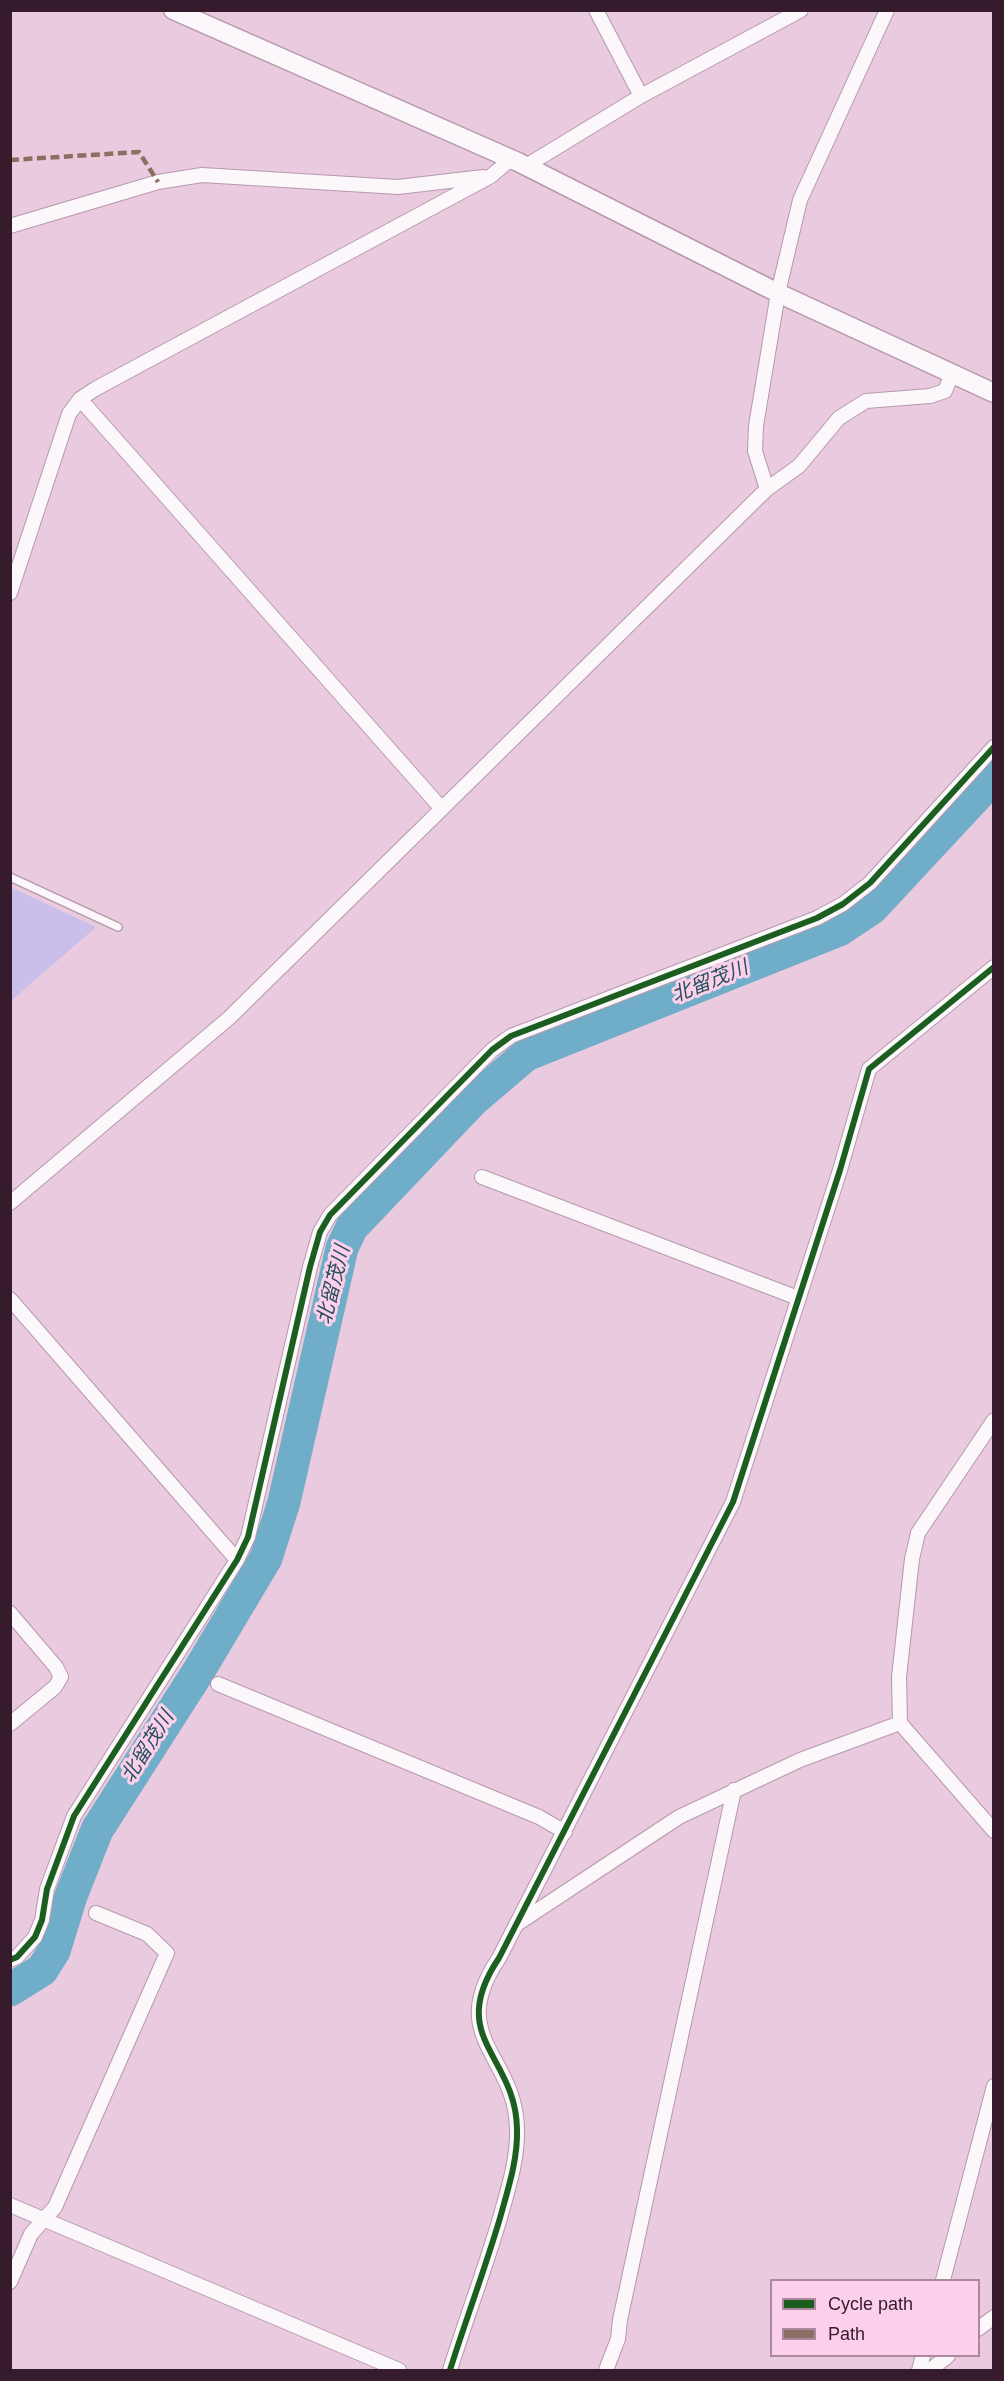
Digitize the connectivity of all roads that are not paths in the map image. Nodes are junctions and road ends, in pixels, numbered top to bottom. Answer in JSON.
{"nodes":[{"id":1,"x":173,"y":10,"type":"edge"},
{"id":2,"x":596,"y":10,"type":"edge"},
{"id":3,"x":801,"y":10,"type":"edge"},
{"id":4,"x":887,"y":10,"type":"edge"},
{"id":5,"x":641,"y":96,"type":"junction"},
{"id":6,"x":518,"y":162,"type":"junction"},
{"id":7,"x":491,"y":176,"type":"junction"},
{"id":8,"x":10,"y":226,"type":"edge"},
{"id":9,"x":778,"y":293,"type":"junction"},
{"id":10,"x":952,"y":374,"type":"junction"},
{"id":11,"x":993,"y":393,"type":"edge"},
{"id":12,"x":80,"y":399,"type":"junction"},
{"id":13,"x":767,"y":489,"type":"junction"},
{"id":14,"x":12,"y":586,"type":"edge"},
{"id":15,"x":993,"y":747,"type":"edge"},
{"id":16,"x":442,"y":809,"type":"junction"},
{"id":17,"x":10,"y":877,"type":"edge"},
{"id":18,"x":118,"y":927,"type":"dead end"},
{"id":19,"x":993,"y":967,"type":"edge"},
{"id":20,"x":482,"y":1177,"type":"dead end"},
{"id":21,"x":10,"y":1203,"type":"edge"},
{"id":22,"x":798,"y":1298,"type":"junction"},
{"id":23,"x":10,"y":1299,"type":"edge"},
{"id":24,"x":993,"y":1420,"type":"edge"},
{"id":25,"x":237,"y":1560,"type":"junction"},
{"id":26,"x":10,"y":1613,"type":"edge"},
{"id":27,"x":218,"y":1684,"type":"dead end"},
{"id":28,"x":900,"y":1723,"type":"junction"},
{"id":29,"x":10,"y":1724,"type":"edge"},
{"id":30,"x":734,"y":1790,"type":"junction"},
{"id":31,"x":993,"y":1831,"type":"edge"},
{"id":32,"x":565,"y":1832,"type":"junction"},
{"id":33,"x":96,"y":1913,"type":"dead end"},
{"id":34,"x":515,"y":1925,"type":"junction"},
{"id":35,"x":10,"y":1960,"type":"edge"},
{"id":36,"x":993,"y":2086,"type":"edge"},
{"id":37,"x":10,"y":2205,"type":"edge"},
{"id":38,"x":43,"y":2219,"type":"junction"},
{"id":39,"x":943,"y":2279,"type":"edge"},
{"id":40,"x":10,"y":2282,"type":"edge"},
{"id":41,"x":993,"y":2317,"type":"edge"},
{"id":42,"x":980,"y":2327,"type":"edge"},
{"id":43,"x":946,"y":2357,"type":"edge"},
{"id":44,"x":399,"y":2370,"type":"edge"},
{"id":45,"x":450,"y":2370,"type":"edge"},
{"id":46,"x":606,"y":2370,"type":"edge"},
{"id":47,"x":930,"y":2370,"type":"edge"}],
"edges":[{"from":1,"to":6,"type":"street"},
{"from":2,"to":5,"type":"street"},
{"from":3,"to":5,"type":"street"},
{"from":4,"to":9,"type":"street"},
{"from":5,"to":6,"type":"street"},
{"from":6,"to":7,"type":"street"},
{"from":6,"to":9,"type":"street"},
{"from":7,"to":8,"type":"street"},
{"from":7,"to":12,"type":"street"},
{"from":9,"to":10,"type":"street"},
{"from":9,"to":13,"type":"street"},
{"from":10,"to":11,"type":"street"},
{"from":10,"to":13,"type":"street"},
{"from":12,"to":14,"type":"street"},
{"from":12,"to":16,"type":"street"},
{"from":13,"to":16,"type":"street"},
{"from":15,"to":25,"type":"street"},
{"from":16,"to":21,"type":"street"},
{"from":17,"to":18,"type":"lane"},
{"from":19,"to":22,"type":"street"},
{"from":20,"to":22,"type":"street"},
{"from":22,"to":32,"type":"street"},
{"from":23,"to":25,"type":"street"},
{"from":24,"to":28,"type":"street"},
{"from":25,"to":35,"type":"street"},
{"from":26,"to":29,"type":"street"},
{"from":27,"to":32,"type":"street"},
{"from":28,"to":30,"type":"street"},
{"from":28,"to":31,"type":"street"},
{"from":30,"to":34,"type":"street"},
{"from":30,"to":46,"type":"street"},
{"from":32,"to":34,"type":"street"},
{"from":33,"to":38,"type":"street"},
{"from":34,"to":45,"type":"street"},
{"from":36,"to":39,"type":"street"},
{"from":37,"to":38,"type":"street"},
{"from":38,"to":40,"type":"street"},
{"from":38,"to":44,"type":"street"},
{"from":41,"to":42,"type":"street"},
{"from":43,"to":47,"type":"street"}]}
